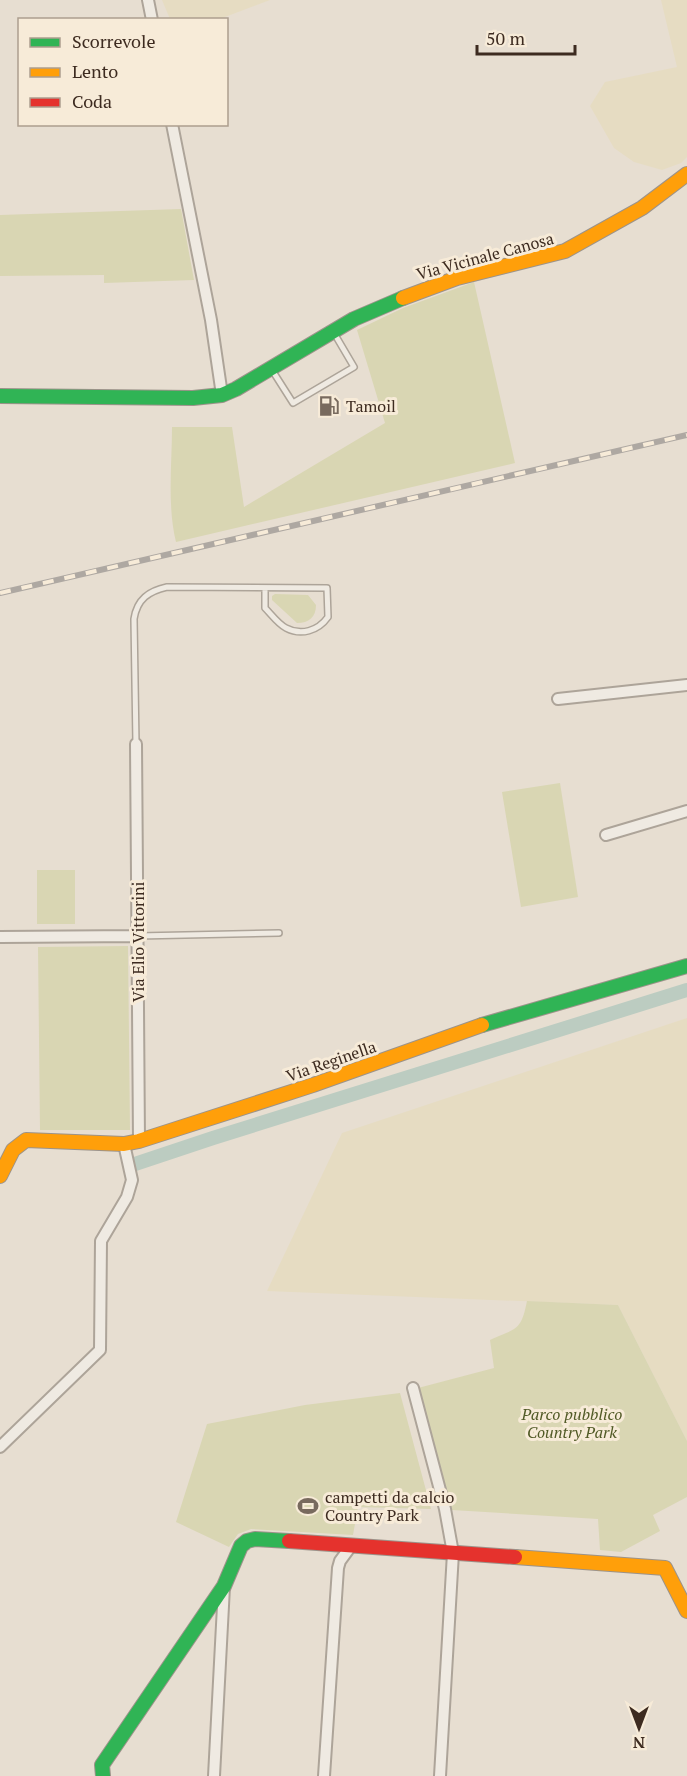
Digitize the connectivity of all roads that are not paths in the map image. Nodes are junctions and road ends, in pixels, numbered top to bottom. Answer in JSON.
{"nodes":[{"id":1,"x":148,"y":0,"type":"edge"},
{"id":2,"x":152,"y":18,"type":"edge"},
{"id":3,"x":172,"y":126,"type":"edge"},
{"id":4,"x":687,"y":174,"type":"edge"},
{"id":5,"x":333,"y":331,"type":"junction"},
{"id":6,"x":272,"y":368,"type":"junction"},
{"id":7,"x":222,"y":395,"type":"junction"},
{"id":8,"x":0,"y":396,"type":"edge"},
{"id":9,"x":265,"y":588,"type":"junction"},
{"id":10,"x":687,"y":685,"type":"edge"},
{"id":11,"x":558,"y":699,"type":"dead end"},
{"id":12,"x":136,"y":744,"type":"joint"},
{"id":13,"x":687,"y":811,"type":"edge"},
{"id":14,"x":606,"y":835,"type":"dead end"},
{"id":15,"x":279,"y":933,"type":"dead end"},
{"id":16,"x":138,"y":936,"type":"junction"},
{"id":17,"x":0,"y":937,"type":"edge"},
{"id":18,"x":687,"y":966,"type":"edge"},
{"id":19,"x":139,"y":1141,"type":"junction"},
{"id":20,"x":125,"y":1150,"type":"junction"},
{"id":21,"x":0,"y":1176,"type":"edge"},
{"id":22,"x":413,"y":1388,"type":"dead end"},
{"id":23,"x":0,"y":1447,"type":"edge"},
{"id":24,"x":351,"y":1546,"type":"junction"},
{"id":25,"x":453,"y":1553,"type":"junction"},
{"id":26,"x":224,"y":1586,"type":"junction"},
{"id":27,"x":687,"y":1611,"type":"edge"},
{"id":28,"x":103,"y":1776,"type":"edge"},
{"id":29,"x":214,"y":1776,"type":"edge"},
{"id":30,"x":324,"y":1776,"type":"edge"},
{"id":31,"x":440,"y":1776,"type":"edge"}],
"edges":[{"from":1,"to":2,"type":"street"},
{"from":3,"to":7,"type":"street"},
{"from":4,"to":5,"type":"street","name":"Via Vicinale Canosa"},
{"from":5,"to":6,"type":"street","name":"Via Vicinale Canosa"},
{"from":5,"to":6,"type":"lane"},
{"from":6,"to":7,"type":"street","name":"Via Vicinale Canosa"},
{"from":7,"to":8,"type":"street"},
{"from":9,"to":9,"type":"lane"},
{"from":9,"to":12,"type":"lane"},
{"from":10,"to":11,"type":"street"},
{"from":12,"to":16,"type":"street","name":"Via Elio Vittorini"},
{"from":13,"to":14,"type":"street"},
{"from":15,"to":16,"type":"lane"},
{"from":16,"to":17,"type":"street"},
{"from":16,"to":19,"type":"street","name":"Via Elio Vittorini"},
{"from":18,"to":19,"type":"street","name":"Via Reginella"},
{"from":19,"to":20,"type":"street","name":"Via Reginella"},
{"from":20,"to":21,"type":"street","name":"Via Reginella"},
{"from":20,"to":23,"type":"street"},
{"from":22,"to":25,"type":"street"},
{"from":24,"to":25,"type":"street"},
{"from":24,"to":26,"type":"street"},
{"from":24,"to":30,"type":"street"},
{"from":25,"to":27,"type":"street"},
{"from":25,"to":31,"type":"street"},
{"from":26,"to":28,"type":"street"},
{"from":26,"to":29,"type":"street"}]}
